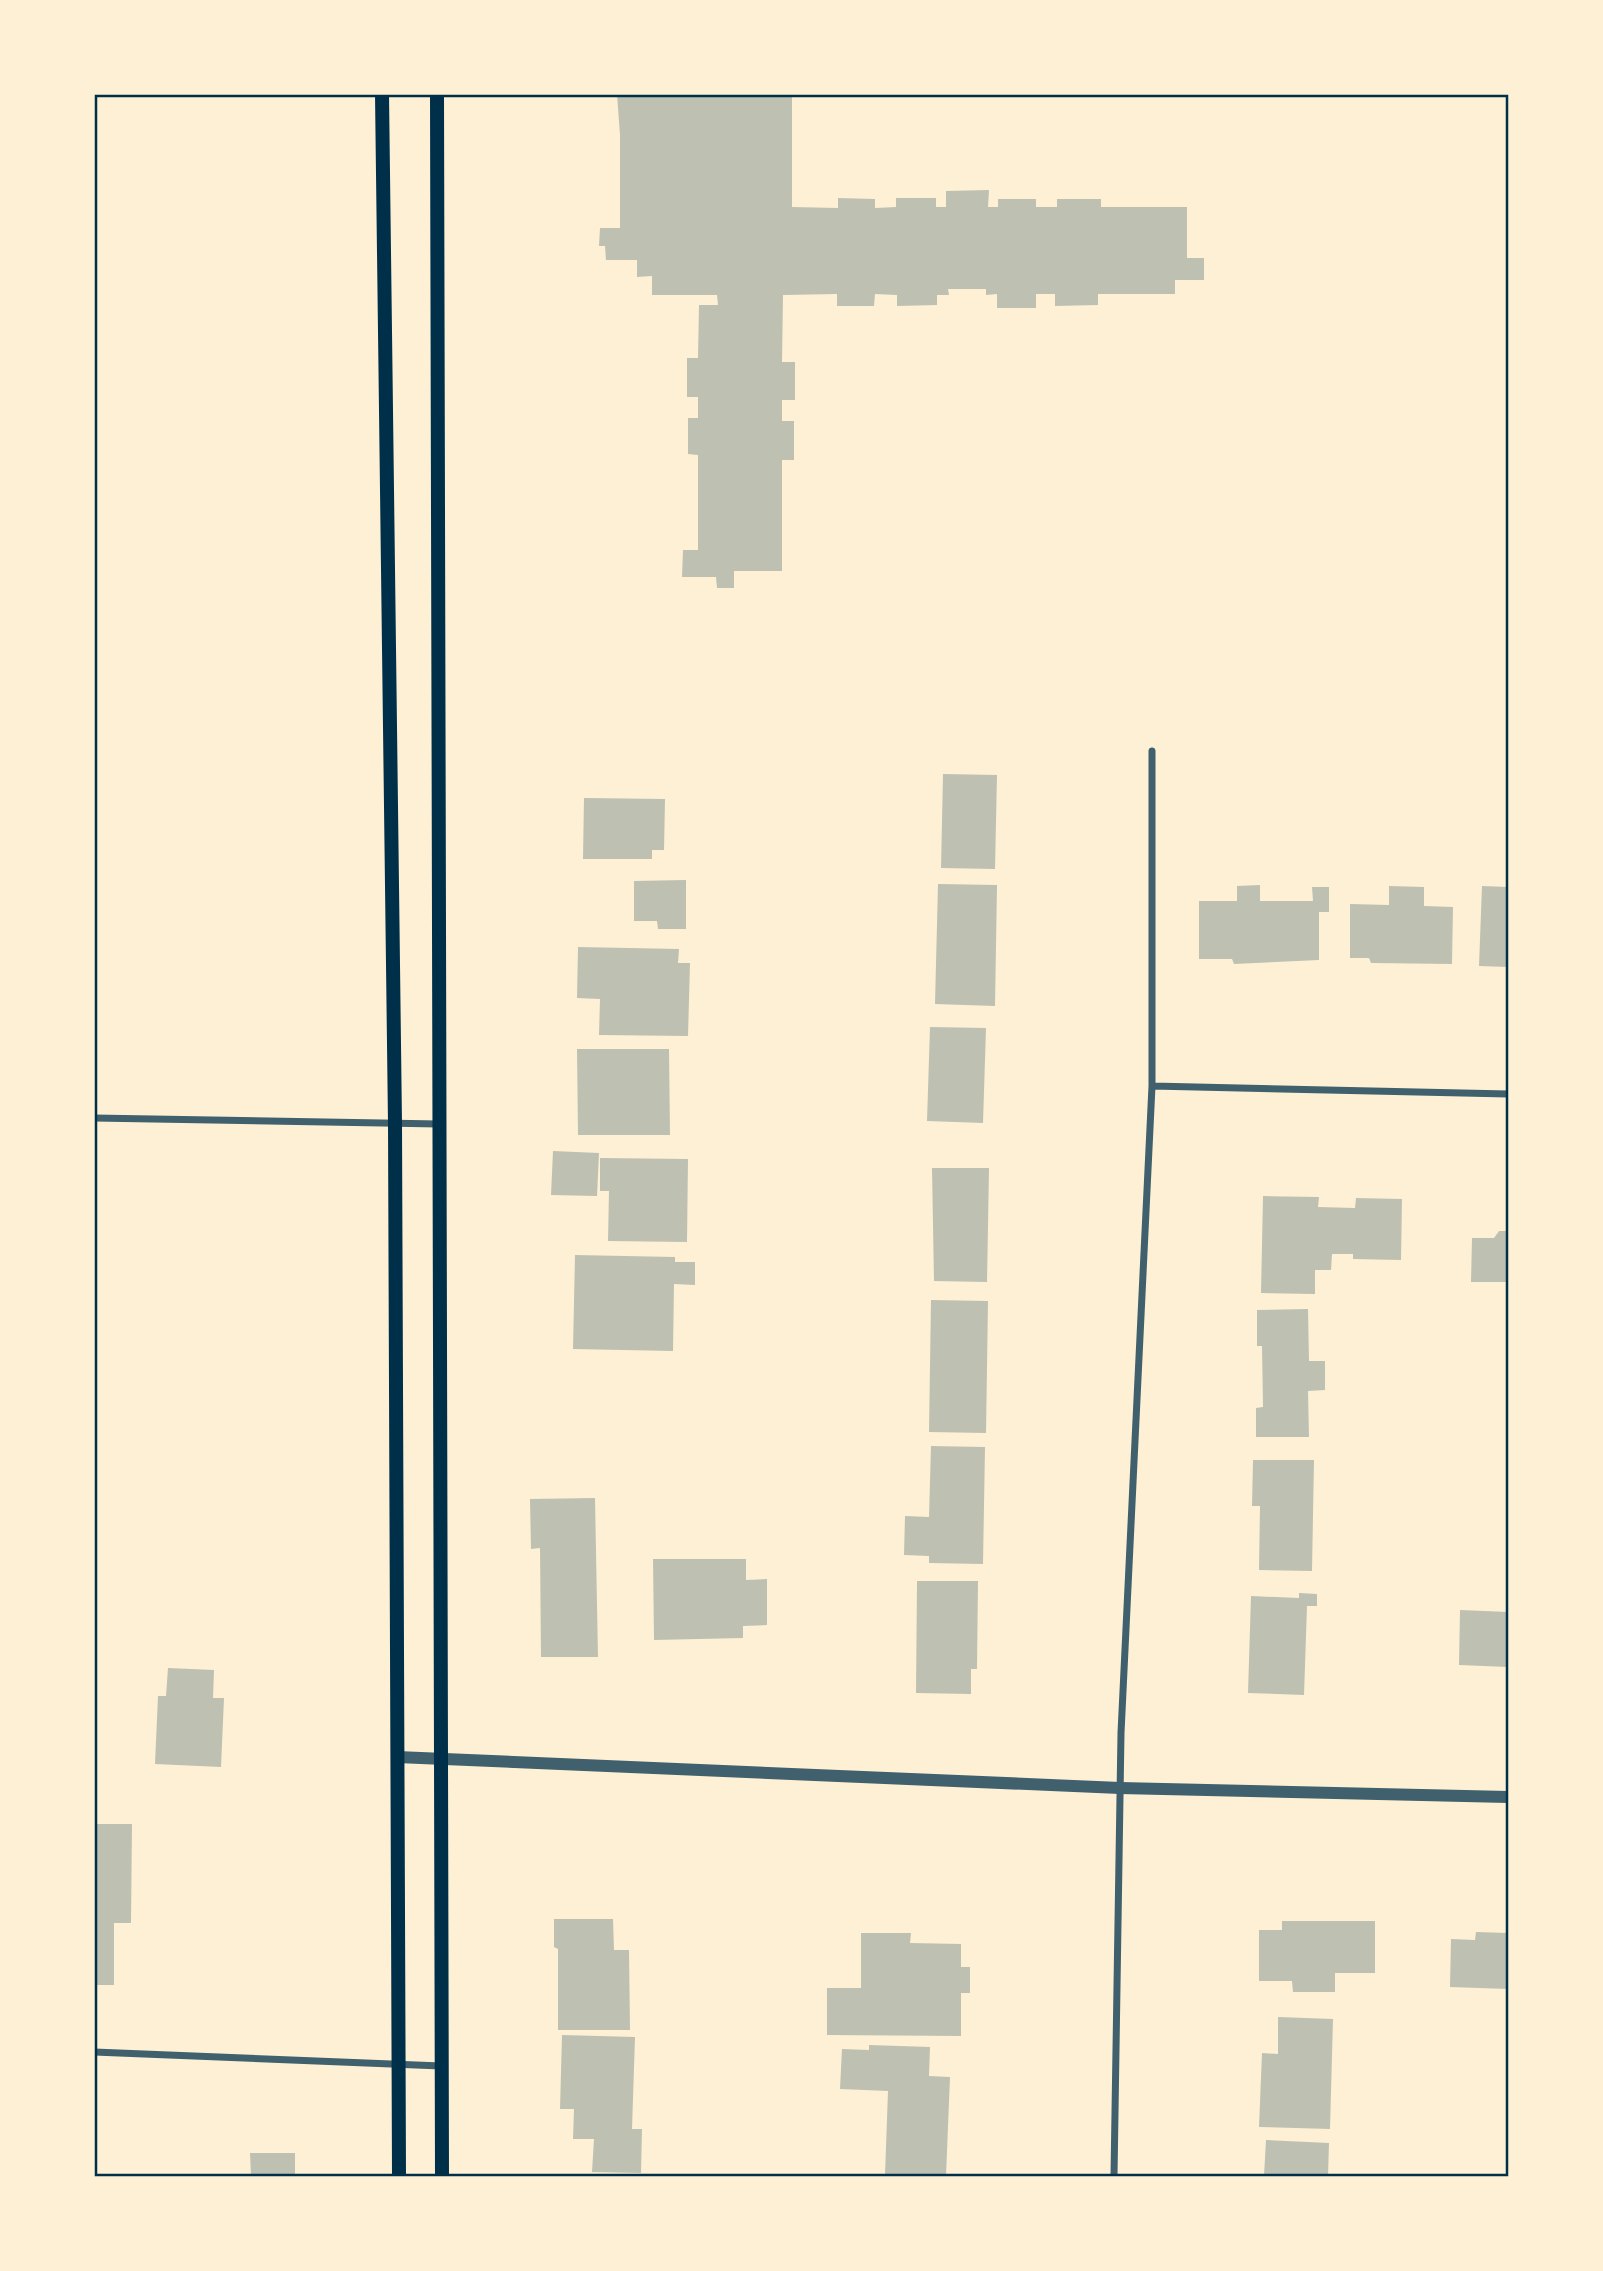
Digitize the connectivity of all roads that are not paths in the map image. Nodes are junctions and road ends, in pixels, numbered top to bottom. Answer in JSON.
{"nodes":[{"id":1,"x":382,"y":94,"type":"edge"},
{"id":2,"x":437,"y":94,"type":"edge"},
{"id":3,"x":1152,"y":751,"type":"dead end"},
{"id":4,"x":1152,"y":1086,"type":"junction"},
{"id":5,"x":1508,"y":1094,"type":"edge"},
{"id":6,"x":94,"y":1118,"type":"edge"},
{"id":7,"x":395,"y":1123,"type":"junction"},
{"id":8,"x":439,"y":1124,"type":"junction"},
{"id":9,"x":397,"y":1757,"type":"junction"},
{"id":10,"x":442,"y":1760,"type":"junction"},
{"id":11,"x":1120,"y":1788,"type":"junction"},
{"id":12,"x":1508,"y":1797,"type":"edge"},
{"id":13,"x":94,"y":2052,"type":"edge"},
{"id":14,"x":398,"y":2064,"type":"junction"},
{"id":15,"x":441,"y":2066,"type":"junction"},
{"id":16,"x":399,"y":2176,"type":"edge"},
{"id":17,"x":442,"y":2176,"type":"edge"},
{"id":18,"x":1114,"y":2176,"type":"edge"}],
"edges":[{"from":1,"to":7,"type":"main road"},
{"from":2,"to":8,"type":"main road"},
{"from":3,"to":4,"type":"street"},
{"from":4,"to":5,"type":"street"},
{"from":4,"to":11,"type":"street"},
{"from":6,"to":7,"type":"street"},
{"from":7,"to":8,"type":"street"},
{"from":7,"to":9,"type":"main road"},
{"from":8,"to":10,"type":"main road"},
{"from":9,"to":10,"type":"street"},
{"from":9,"to":14,"type":"main road"},
{"from":10,"to":11,"type":"street"},
{"from":10,"to":15,"type":"main road"},
{"from":11,"to":12,"type":"street"},
{"from":11,"to":18,"type":"street"},
{"from":13,"to":14,"type":"street"},
{"from":14,"to":15,"type":"street"},
{"from":14,"to":16,"type":"main road"},
{"from":15,"to":17,"type":"main road"}]}
